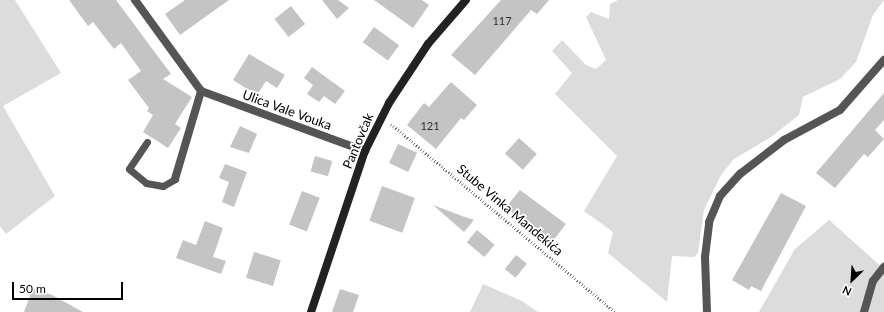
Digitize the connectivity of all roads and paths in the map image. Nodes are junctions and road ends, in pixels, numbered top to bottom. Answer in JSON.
{"nodes":[{"id":1,"x":135,"y":0,"type":"edge"},
{"id":2,"x":466,"y":0,"type":"edge"},
{"id":3,"x":884,"y":60,"type":"edge"},
{"id":4,"x":201,"y":91,"type":"junction"},
{"id":5,"x":391,"y":124,"type":"dead end"},
{"id":6,"x":147,"y":142,"type":"dead end"},
{"id":7,"x":366,"y":151,"type":"junction"},
{"id":8,"x":174,"y":178,"type":"joint"},
{"id":9,"x":884,"y":267,"type":"edge"},
{"id":10,"x":311,"y":312,"type":"edge"},
{"id":11,"x":616,"y":312,"type":"edge"},
{"id":12,"x":707,"y":312,"type":"edge"},
{"id":13,"x":864,"y":312,"type":"edge"}],
"edges":[{"from":1,"to":4,"type":"street"},
{"from":2,"to":7,"type":"main road","name":"Pantovčak"},
{"from":3,"to":12,"type":"street"},
{"from":4,"to":7,"type":"street","name":"Ulica Vale Vouka"},
{"from":4,"to":8,"type":"street"},
{"from":5,"to":11,"type":"path","name":"Stube Vinka Mandekića"},
{"from":6,"to":8,"type":"lane"},
{"from":7,"to":10,"type":"main road","name":"Pantovčak"},
{"from":9,"to":13,"type":"street"}]}
